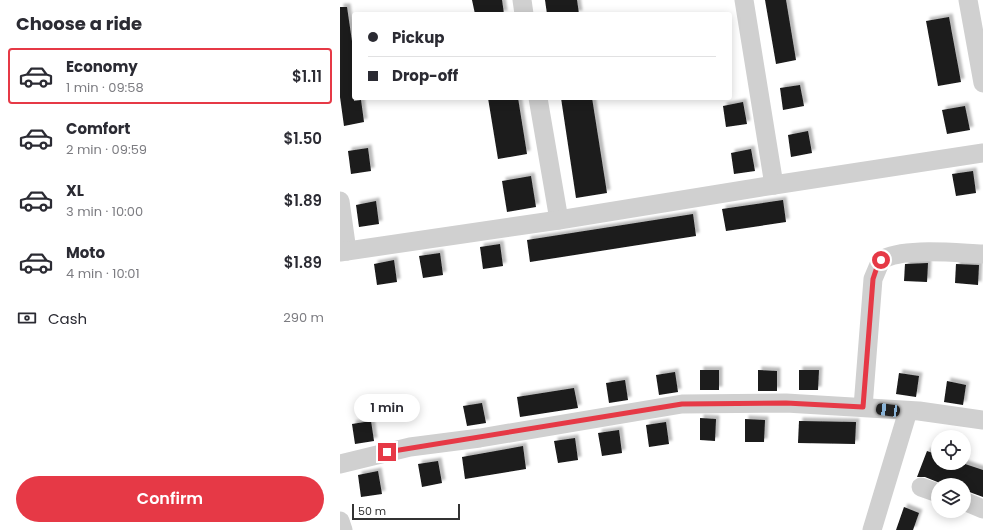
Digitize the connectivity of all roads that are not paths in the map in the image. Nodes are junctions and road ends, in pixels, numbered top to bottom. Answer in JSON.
{"nodes":[{"id":1,"x":522,"y":0,"type":"edge"},
{"id":2,"x":744,"y":0,"type":"edge"},
{"id":3,"x":968,"y":0,"type":"edge"},
{"id":4,"x":524,"y":12,"type":"edge"},
{"id":5,"x":983,"y":83,"type":"edge"},
{"id":6,"x":538,"y":100,"type":"edge"},
{"id":7,"x":983,"y":153,"type":"edge"},
{"id":8,"x":774,"y":184,"type":"junction"},
{"id":9,"x":340,"y":201,"type":"edge"},
{"id":10,"x":559,"y":220,"type":"junction"},
{"id":11,"x":344,"y":252,"type":"edge"},
{"id":12,"x":983,"y":254,"type":"edge"},
{"id":13,"x":863,"y":407,"type":"junction"},
{"id":14,"x":908,"y":411,"type":"junction"},
{"id":15,"x":983,"y":420,"type":"edge"},
{"id":16,"x":340,"y":464,"type":"edge"},
{"id":17,"x":971,"y":504,"type":"edge"},
{"id":18,"x":983,"y":509,"type":"edge"},
{"id":19,"x":340,"y":520,"type":"edge"},
{"id":20,"x":343,"y":530,"type":"edge"},
{"id":21,"x":872,"y":530,"type":"edge"}],
"edges":[{"from":1,"to":4,"type":"street"},
{"from":2,"to":8,"type":"street"},
{"from":3,"to":5,"type":"street"},
{"from":6,"to":10,"type":"street"},
{"from":7,"to":8,"type":"street"},
{"from":8,"to":10,"type":"street"},
{"from":9,"to":11,"type":"street"},
{"from":10,"to":11,"type":"street"},
{"from":12,"to":13,"type":"street"},
{"from":13,"to":14,"type":"street"},
{"from":13,"to":16,"type":"street"},
{"from":14,"to":15,"type":"street"},
{"from":14,"to":21,"type":"street"},
{"from":17,"to":18,"type":"street"},
{"from":19,"to":20,"type":"street"}]}
